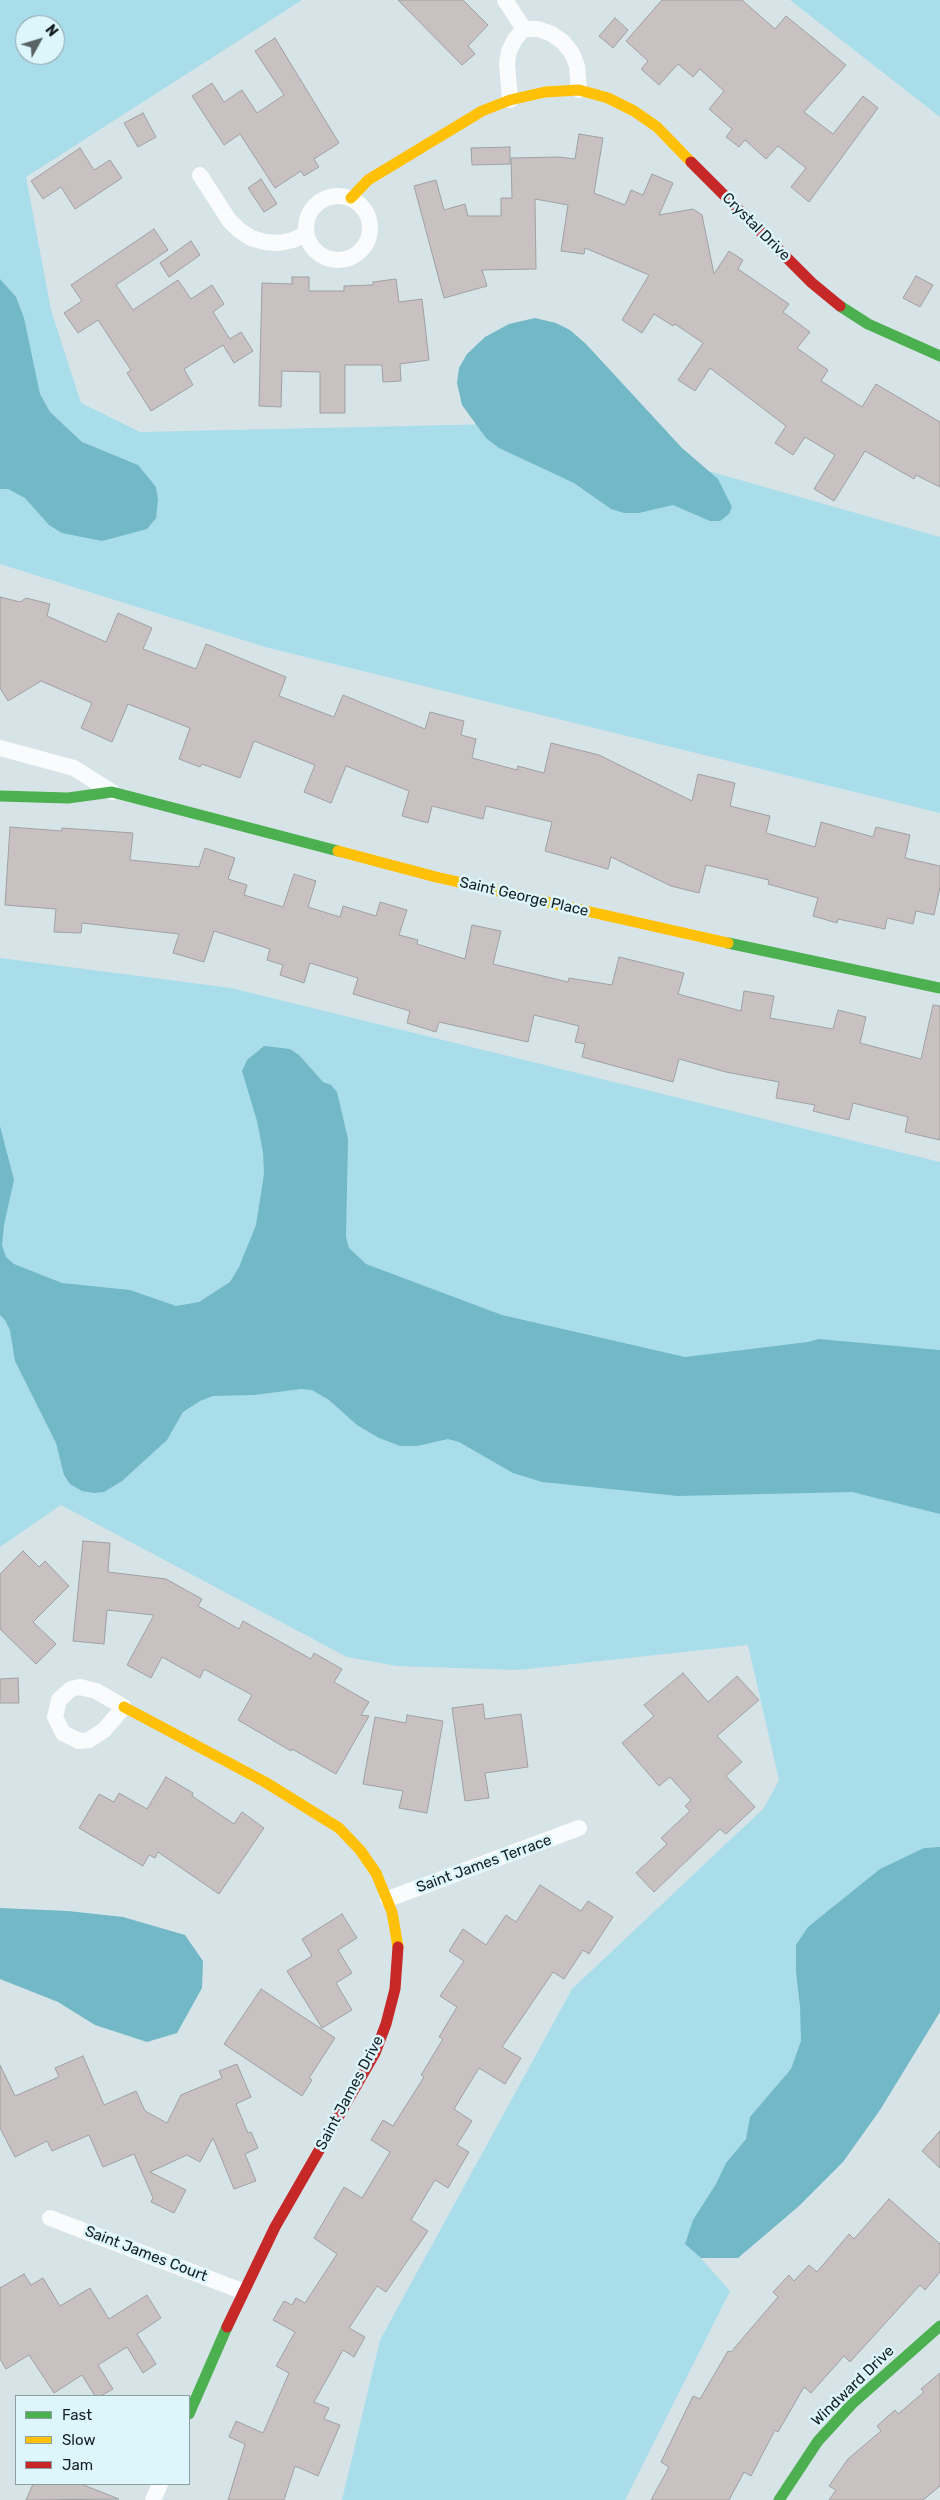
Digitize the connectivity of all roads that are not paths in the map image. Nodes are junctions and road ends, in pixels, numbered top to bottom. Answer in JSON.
{"nodes":[{"id":1,"x":505,"y":0,"type":"edge"},
{"id":2,"x":524,"y":29,"type":"junction"},
{"id":3,"x":579,"y":90,"type":"junction"},
{"id":4,"x":510,"y":100,"type":"junction"},
{"id":5,"x":200,"y":175,"type":"dead end"},
{"id":6,"x":351,"y":198,"type":"junction"},
{"id":7,"x":306,"y":234,"type":"junction"},
{"id":8,"x":940,"y":356,"type":"edge"},
{"id":9,"x":0,"y":748,"type":"edge"},
{"id":10,"x":112,"y":792,"type":"junction"},
{"id":11,"x":0,"y":796,"type":"edge"},
{"id":12,"x":940,"y":988,"type":"edge"},
{"id":13,"x":124,"y":1707,"type":"dead end"},
{"id":14,"x":579,"y":1828,"type":"dead end"},
{"id":15,"x":388,"y":1899,"type":"junction"},
{"id":16,"x":50,"y":2218,"type":"dead end"},
{"id":17,"x":242,"y":2291,"type":"junction"},
{"id":18,"x":940,"y":2326,"type":"edge"},
{"id":19,"x":190,"y":2412,"type":"edge"},
{"id":20,"x":160,"y":2485,"type":"edge"},
{"id":21,"x":153,"y":2500,"type":"edge"},
{"id":22,"x":779,"y":2500,"type":"edge"}],
"edges":[{"from":1,"to":2,"type":"street"},
{"from":2,"to":3,"type":"street"},
{"from":2,"to":4,"type":"street"},
{"from":3,"to":4,"type":"street","name":"Crystal Drive"},
{"from":3,"to":8,"type":"street","name":"Crystal Drive"},
{"from":4,"to":6,"type":"street","name":"Crystal Drive"},
{"from":5,"to":7,"type":"street"},
{"from":6,"to":7,"type":"street"},
{"from":6,"to":7,"type":"street"},
{"from":9,"to":10,"type":"street","name":"Saint George Place"},
{"from":10,"to":11,"type":"street","name":"Saint George Place"},
{"from":10,"to":12,"type":"street","name":"Saint George Place"},
{"from":13,"to":15,"type":"street","name":"Saint James Drive"},
{"from":14,"to":15,"type":"street","name":"Saint James Terrace"},
{"from":15,"to":17,"type":"street","name":"Saint James Drive"},
{"from":16,"to":17,"type":"street","name":"Saint James Court"},
{"from":17,"to":19,"type":"street","name":"Saint James Drive"},
{"from":18,"to":22,"type":"street","name":"Windward Drive"},
{"from":20,"to":21,"type":"street"}]}
